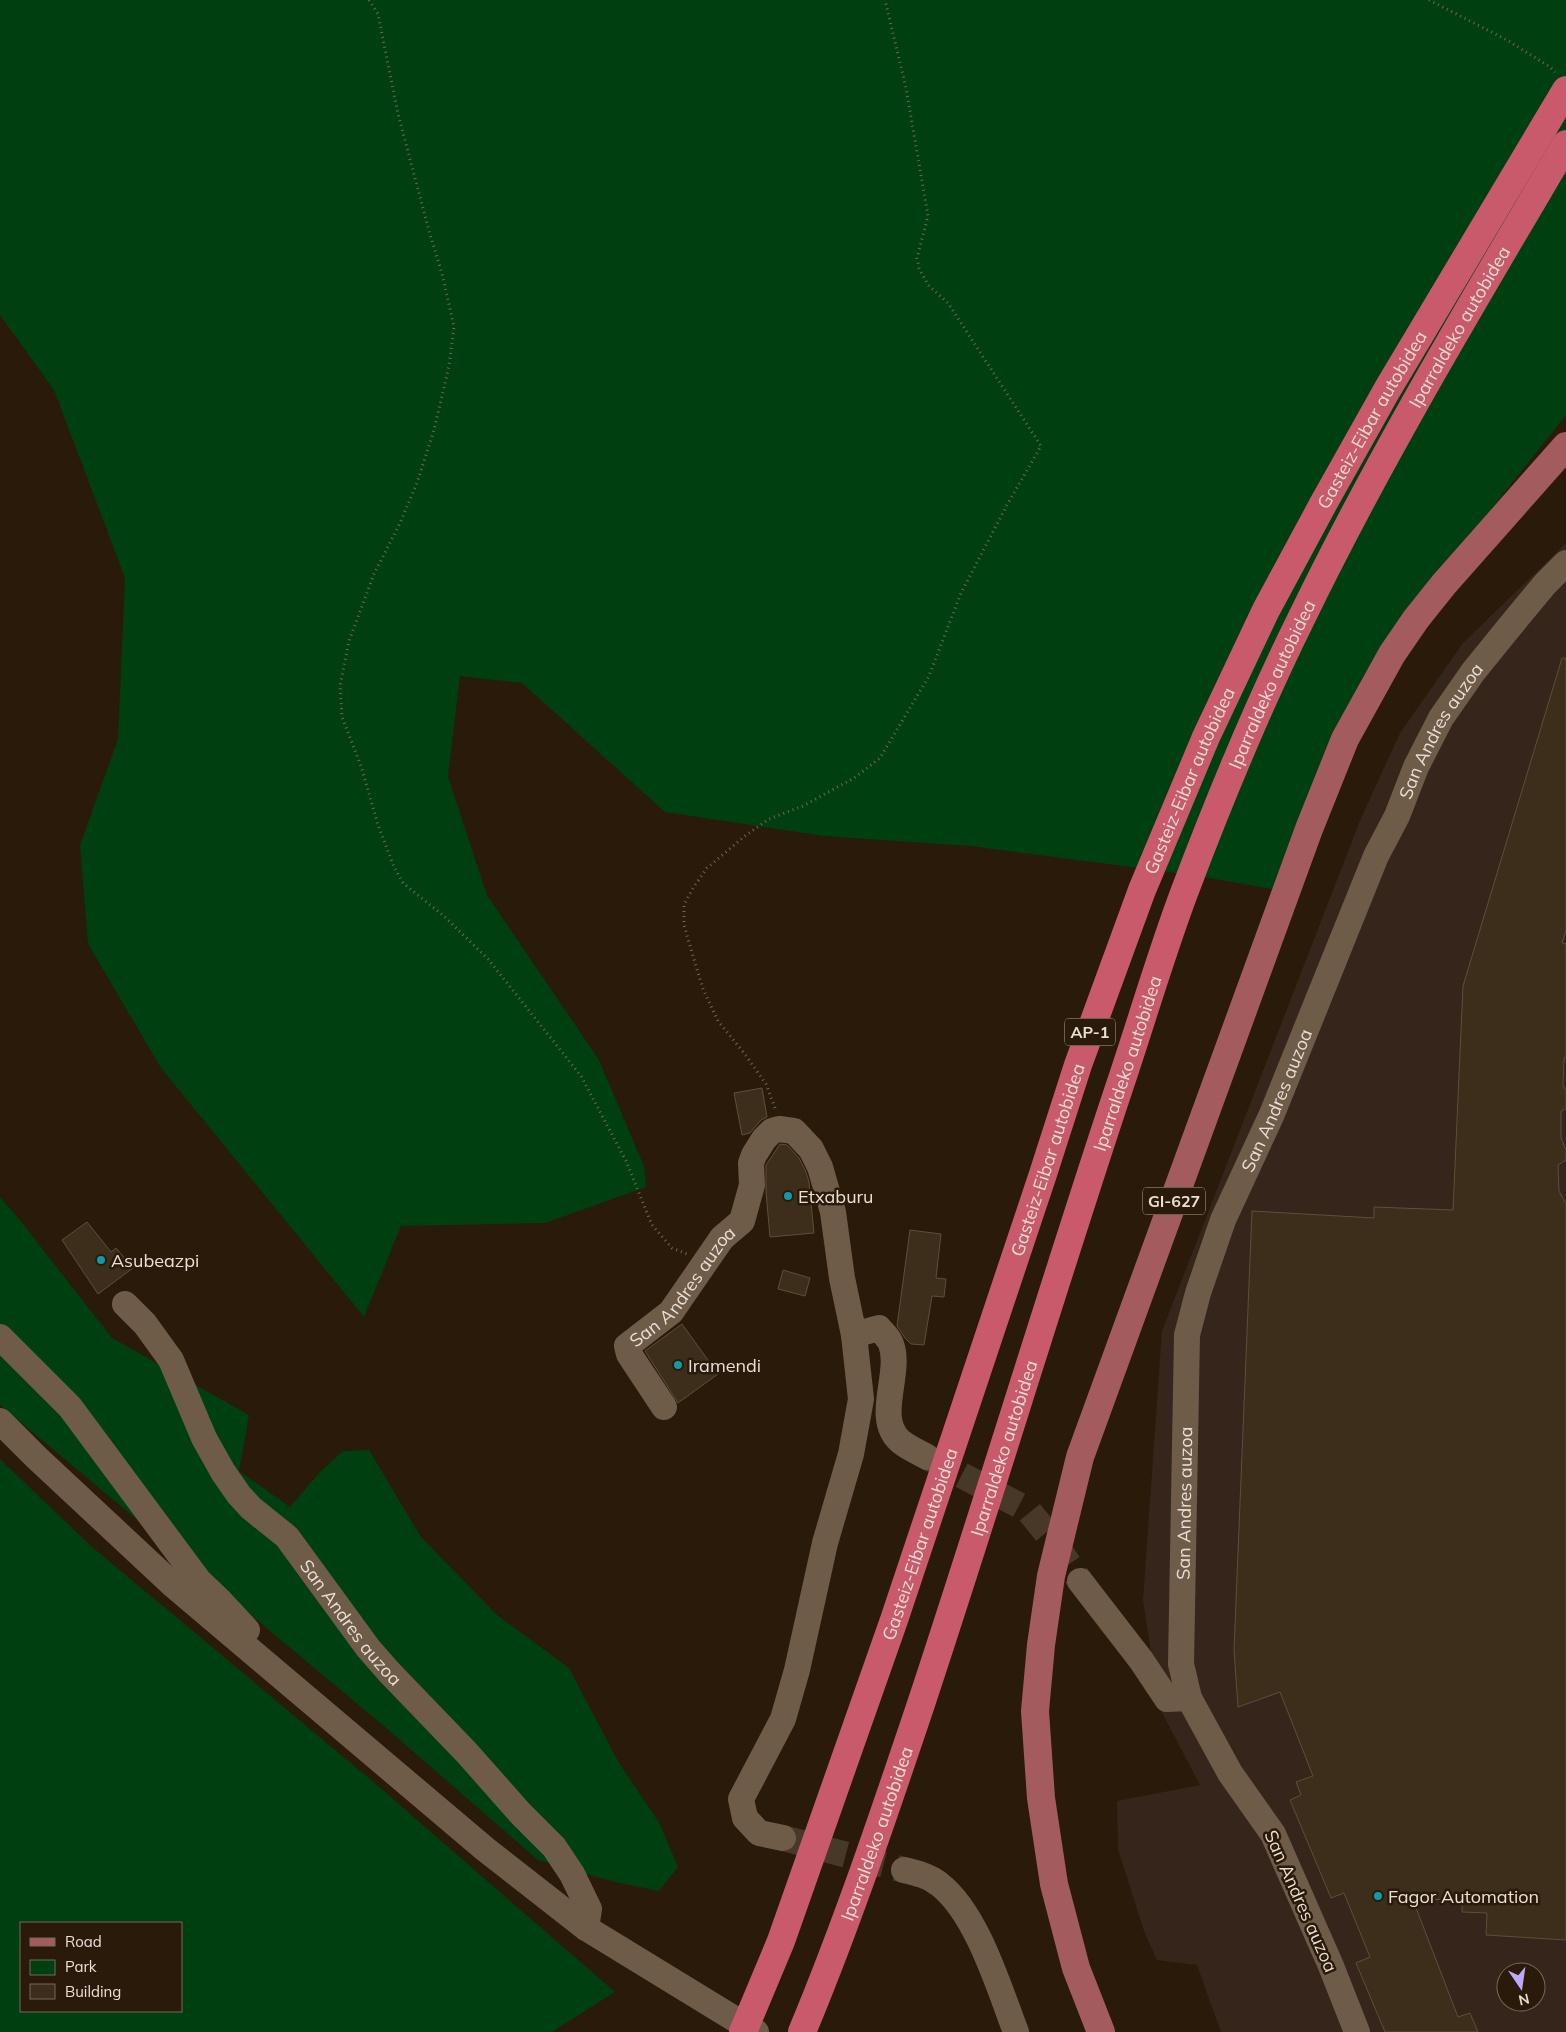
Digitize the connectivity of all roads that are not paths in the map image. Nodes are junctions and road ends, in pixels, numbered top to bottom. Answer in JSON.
{"nodes":[{"id":1,"x":1561,"y":81,"type":"edge"},
{"id":2,"x":1566,"y":144,"type":"edge"},
{"id":3,"x":1566,"y":446,"type":"edge"},
{"id":4,"x":1566,"y":563,"type":"edge"},
{"id":5,"x":125,"y":1304,"type":"dead end"},
{"id":6,"x":854,"y":1335,"type":"junction"},
{"id":7,"x":0,"y":1337,"type":"edge"},
{"id":8,"x":664,"y":1407,"type":"dead end"},
{"id":9,"x":0,"y":1421,"type":"edge"},
{"id":10,"x":927,"y":1457,"type":"tunnel mouth"},
{"id":11,"x":1080,"y":1581,"type":"tunnel mouth"},
{"id":12,"x":268,"y":1666,"type":"junction"},
{"id":13,"x":1189,"y":1698,"type":"junction"},
{"id":14,"x":783,"y":1838,"type":"tunnel mouth"},
{"id":15,"x":904,"y":1870,"type":"tunnel mouth"},
{"id":16,"x":586,"y":1928,"type":"junction"},
{"id":17,"x":743,"y":2032,"type":"edge"},
{"id":18,"x":756,"y":2032,"type":"edge"},
{"id":19,"x":802,"y":2032,"type":"edge"},
{"id":20,"x":1016,"y":2032,"type":"edge"},
{"id":21,"x":1101,"y":2032,"type":"edge"},
{"id":22,"x":1357,"y":2032,"type":"edge"}],
"edges":[{"from":1,"to":17,"type":"highway","name":"Gasteiz-Eibar autobidea","number":"AP-1"},
{"from":2,"to":19,"type":"highway","name":"Iparraldeko autobidea","number":"AP-1"},
{"from":3,"to":21,"type":"main road","number":"GI-627"},
{"from":4,"to":13,"type":"street","name":"San Andres auzoa"},
{"from":5,"to":16,"type":"street","name":"San Andres auzoa"},
{"from":6,"to":8,"type":"street","name":"San Andres auzoa"},
{"from":6,"to":10,"type":"street"},
{"from":6,"to":14,"type":"street"},
{"from":7,"to":12,"type":"street"},
{"from":9,"to":12,"type":"street"},
{"from":11,"to":13,"type":"street"},
{"from":12,"to":16,"type":"street"},
{"from":13,"to":22,"type":"street","name":"San Andres auzoa"},
{"from":15,"to":20,"type":"street"},
{"from":16,"to":18,"type":"street"}]}
